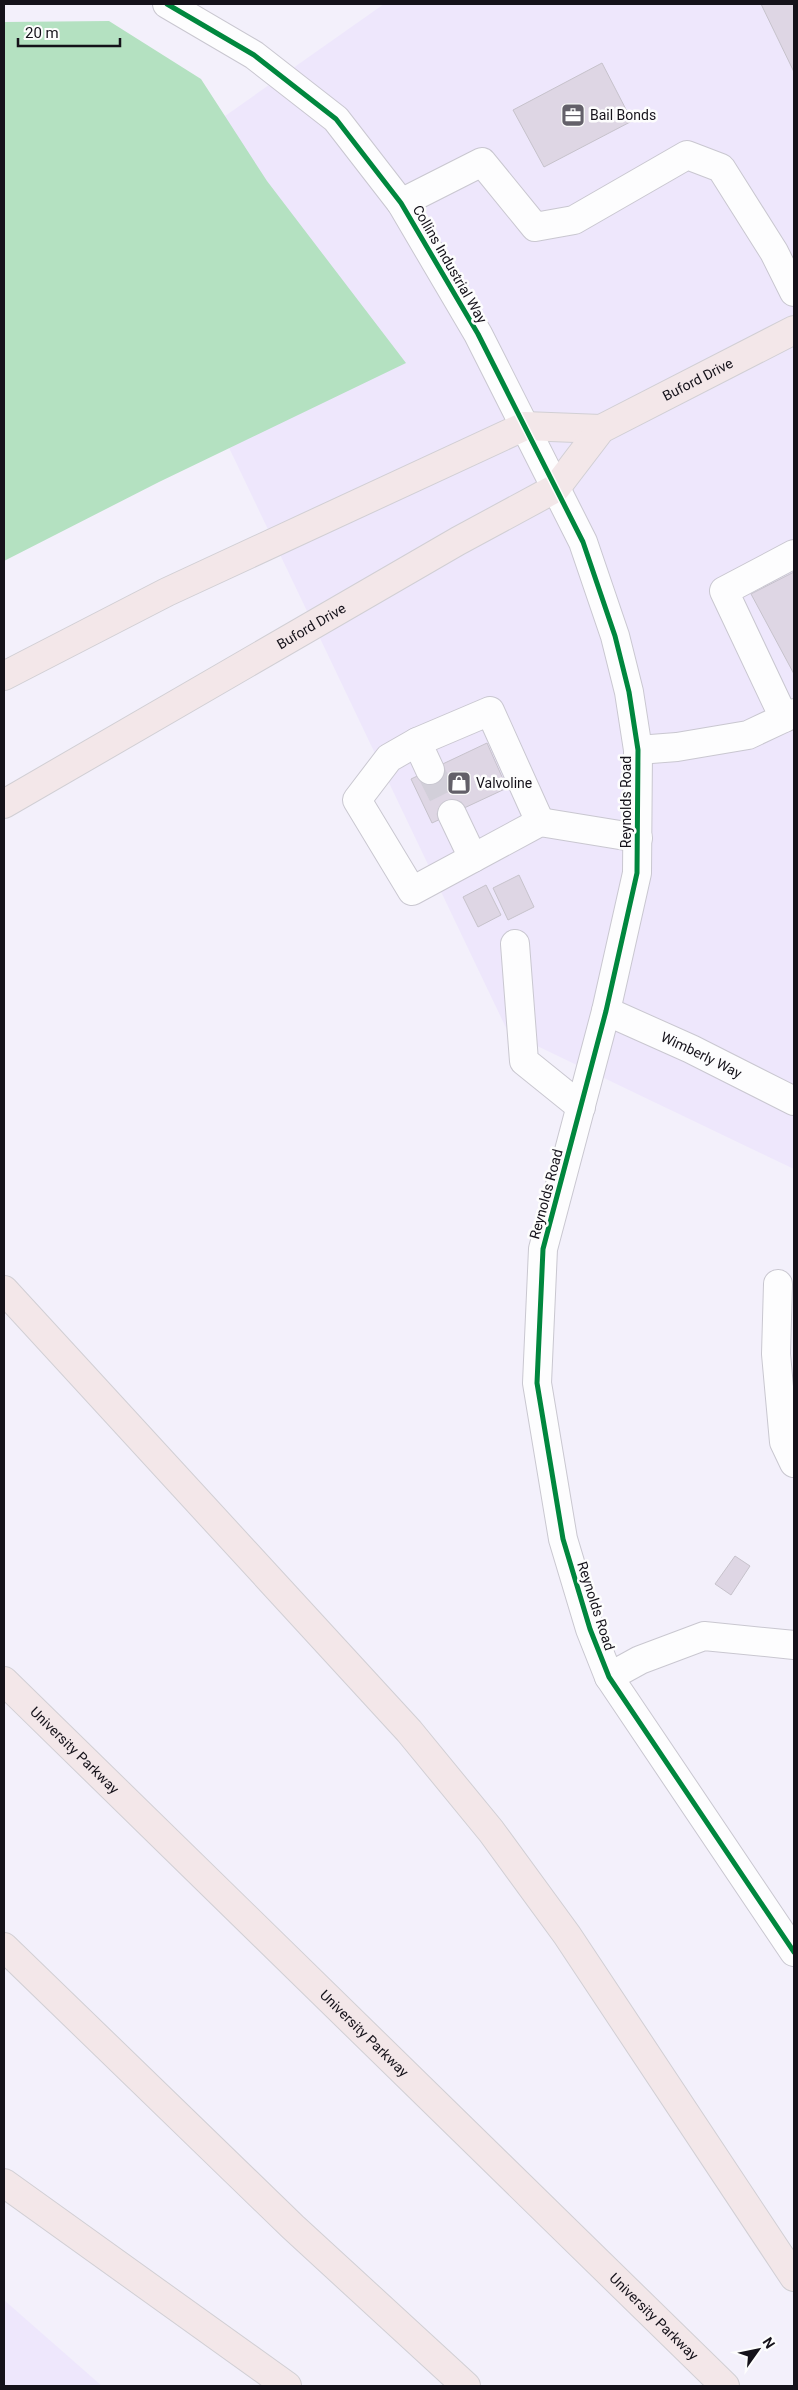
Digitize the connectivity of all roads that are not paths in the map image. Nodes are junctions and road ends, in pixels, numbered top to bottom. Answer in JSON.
{"nodes":[{"id":1,"x":166,"y":4,"type":"edge"},
{"id":2,"x":401,"y":203,"type":"junction"},
{"id":3,"x":794,"y":292,"type":"edge"},
{"id":4,"x":794,"y":330,"type":"edge"},
{"id":5,"x":525,"y":426,"type":"junction"},
{"id":6,"x":601,"y":429,"type":"junction"},
{"id":7,"x":556,"y":488,"type":"junction"},
{"id":8,"x":794,"y":554,"type":"edge"},
{"id":9,"x":4,"y":676,"type":"edge"},
{"id":10,"x":789,"y":715,"type":"edge"},
{"id":11,"x":417,"y":742,"type":"junction"},
{"id":12,"x":638,"y":750,"type":"junction"},
{"id":13,"x":430,"y":770,"type":"tunnel mouth"},
{"id":14,"x":4,"y":804,"type":"edge"},
{"id":15,"x":452,"y":814,"type":"tunnel mouth"},
{"id":16,"x":540,"y":822,"type":"junction"},
{"id":17,"x":638,"y":838,"type":"junction"},
{"id":18,"x":474,"y":858,"type":"junction"},
{"id":19,"x":515,"y":944,"type":"dead end"},
{"id":20,"x":606,"y":1011,"type":"junction"},
{"id":21,"x":794,"y":1101,"type":"edge"},
{"id":22,"x":581,"y":1107,"type":"junction"},
{"id":23,"x":778,"y":1284,"type":"dead end"},
{"id":24,"x":4,"y":1290,"type":"edge"},
{"id":25,"x":794,"y":1463,"type":"edge"},
{"id":26,"x":794,"y":1645,"type":"edge"},
{"id":27,"x":609,"y":1677,"type":"junction"},
{"id":28,"x":4,"y":1681,"type":"edge"},
{"id":29,"x":4,"y":1948,"type":"edge"},
{"id":30,"x":794,"y":1952,"type":"edge"},
{"id":31,"x":4,"y":2183,"type":"edge"},
{"id":32,"x":794,"y":2276,"type":"edge"},
{"id":33,"x":287,"y":2386,"type":"edge"},
{"id":34,"x":466,"y":2386,"type":"edge"},
{"id":35,"x":726,"y":2386,"type":"edge"}],
"edges":[{"from":1,"to":2,"type":"street","name":"Collins Industrial Way"},
{"from":2,"to":3,"type":"street"},
{"from":2,"to":5,"type":"street","name":"Collins Industrial Way"},
{"from":4,"to":6,"type":"highway","name":"Buford Drive"},
{"from":5,"to":6,"type":"highway","name":"Buford Drive"},
{"from":5,"to":7,"type":"street","name":"Collins Industrial Way"},
{"from":5,"to":9,"type":"highway","name":"Buford Drive"},
{"from":6,"to":7,"type":"highway","name":"Buford Drive"},
{"from":7,"to":12,"type":"street","name":"Reynolds Road"},
{"from":7,"to":14,"type":"highway","name":"Buford Drive"},
{"from":8,"to":10,"type":"street"},
{"from":10,"to":12,"type":"street"},
{"from":11,"to":13,"type":"street"},
{"from":11,"to":16,"type":"street"},
{"from":11,"to":18,"type":"street"},
{"from":12,"to":17,"type":"street","name":"Reynolds Road"},
{"from":15,"to":18,"type":"street"},
{"from":16,"to":17,"type":"street"},
{"from":16,"to":18,"type":"street"},
{"from":17,"to":20,"type":"street","name":"Reynolds Road"},
{"from":19,"to":22,"type":"street"},
{"from":20,"to":21,"type":"street","name":"Wimberly Way"},
{"from":20,"to":22,"type":"street","name":"Reynolds Road"},
{"from":22,"to":27,"type":"street","name":"Reynolds Road"},
{"from":23,"to":25,"type":"street"},
{"from":24,"to":32,"type":"highway"},
{"from":26,"to":27,"type":"street"},
{"from":27,"to":30,"type":"street","name":"Reynolds Road"},
{"from":28,"to":35,"type":"highway","name":"University Parkway"},
{"from":29,"to":34,"type":"highway"},
{"from":31,"to":33,"type":"highway"}]}
